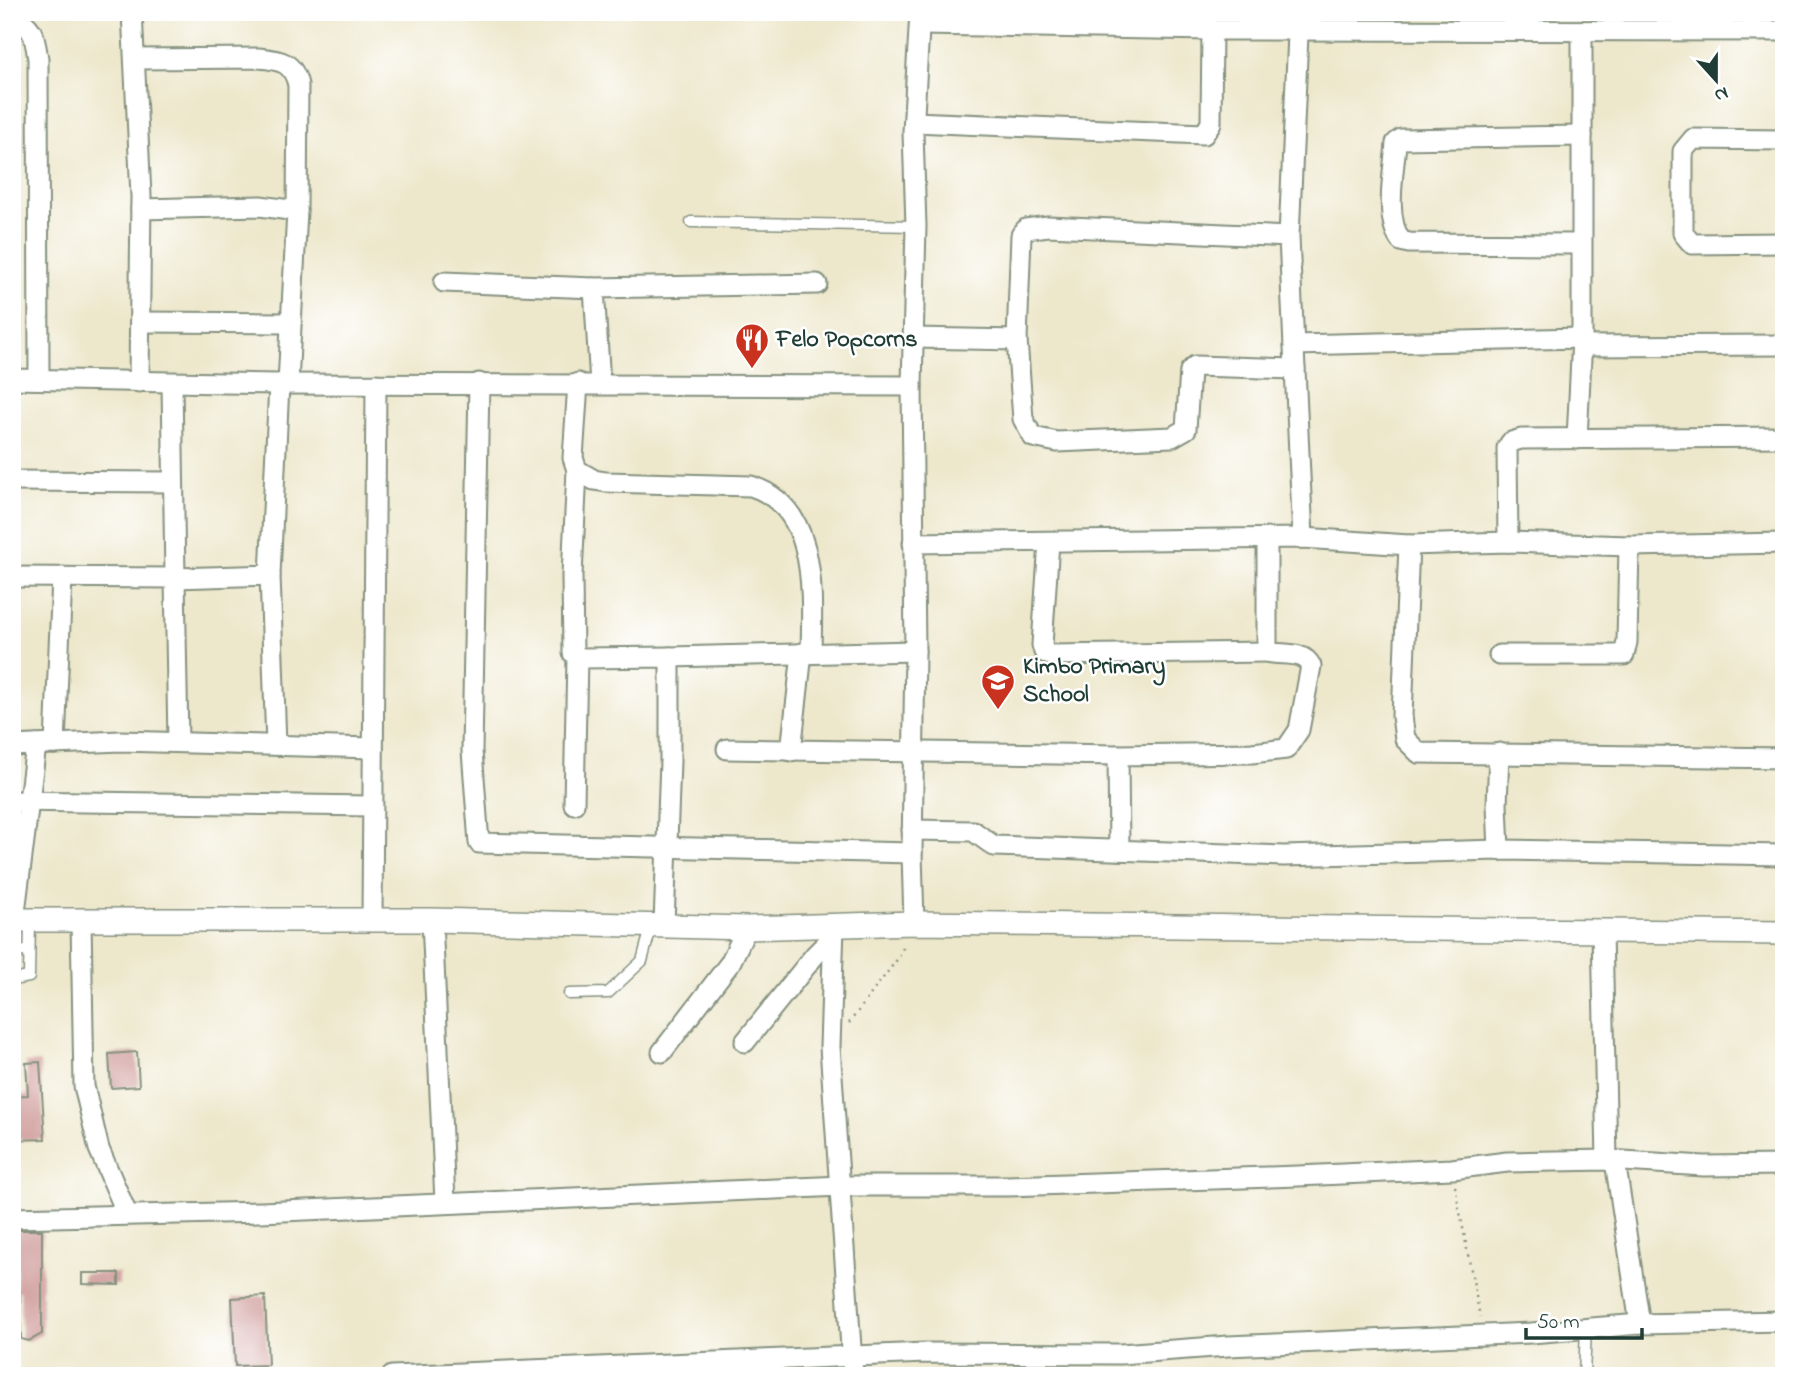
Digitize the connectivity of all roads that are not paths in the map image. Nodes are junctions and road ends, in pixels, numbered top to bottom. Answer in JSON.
{"nodes":[{"id":1,"x":132,"y":12,"type":"edge"},
{"id":2,"x":12,"y":17,"type":"edge"},
{"id":3,"x":920,"y":18,"type":"edge"},
{"id":4,"x":987,"y":18,"type":"edge"},
{"id":5,"x":1096,"y":20,"type":"edge"},
{"id":6,"x":1299,"y":21,"type":"edge"},
{"id":7,"x":1208,"y":24,"type":"edge"},
{"id":8,"x":1774,"y":25,"type":"edge"},
{"id":9,"x":1582,"y":31,"type":"junction"},
{"id":10,"x":137,"y":59,"type":"junction"},
{"id":11,"x":914,"y":122,"type":"junction"},
{"id":12,"x":1582,"y":136,"type":"junction"},
{"id":13,"x":1784,"y":140,"type":"edge"},
{"id":14,"x":141,"y":209,"type":"junction"},
{"id":15,"x":297,"y":211,"type":"junction"},
{"id":16,"x":691,"y":222,"type":"dead end"},
{"id":17,"x":916,"y":226,"type":"junction"},
{"id":18,"x":1289,"y":237,"type":"junction"},
{"id":19,"x":1784,"y":243,"type":"edge"},
{"id":20,"x":1580,"y":244,"type":"junction"},
{"id":21,"x":444,"y":282,"type":"dead end"},
{"id":22,"x":817,"y":284,"type":"dead end"},
{"id":23,"x":594,"y":288,"type":"junction"},
{"id":24,"x":140,"y":322,"type":"junction"},
{"id":25,"x":291,"y":323,"type":"junction"},
{"id":26,"x":914,"y":338,"type":"junction"},
{"id":27,"x":1017,"y":340,"type":"junction"},
{"id":28,"x":1582,"y":342,"type":"junction"},
{"id":29,"x":1294,"y":345,"type":"junction"},
{"id":30,"x":1784,"y":345,"type":"edge"},
{"id":31,"x":1295,"y":369,"type":"junction"},
{"id":32,"x":12,"y":379,"type":"edge"},
{"id":33,"x":39,"y":379,"type":"junction"},
{"id":34,"x":139,"y":382,"type":"junction"},
{"id":35,"x":172,"y":383,"type":"junction"},
{"id":36,"x":480,"y":383,"type":"junction"},
{"id":37,"x":578,"y":383,"type":"junction"},
{"id":38,"x":284,"y":384,"type":"junction"},
{"id":39,"x":376,"y":384,"type":"junction"},
{"id":40,"x":600,"y":384,"type":"junction"},
{"id":41,"x":912,"y":386,"type":"junction"},
{"id":42,"x":1784,"y":437,"type":"edge"},
{"id":43,"x":1577,"y":439,"type":"junction"},
{"id":44,"x":577,"y":470,"type":"junction"},
{"id":45,"x":12,"y":481,"type":"edge"},
{"id":46,"x":172,"y":482,"type":"junction"},
{"id":47,"x":1267,"y":538,"type":"junction"},
{"id":48,"x":1303,"y":538,"type":"junction"},
{"id":49,"x":1049,"y":542,"type":"junction"},
{"id":50,"x":1508,"y":542,"type":"junction"},
{"id":51,"x":913,"y":543,"type":"junction"},
{"id":52,"x":1784,"y":543,"type":"edge"},
{"id":53,"x":1409,"y":545,"type":"junction"},
{"id":54,"x":1629,"y":547,"type":"junction"},
{"id":55,"x":270,"y":575,"type":"junction"},
{"id":56,"x":12,"y":577,"type":"edge"},
{"id":57,"x":62,"y":577,"type":"junction"},
{"id":58,"x":175,"y":578,"type":"junction"},
{"id":59,"x":915,"y":651,"type":"junction"},
{"id":60,"x":1268,"y":652,"type":"junction"},
{"id":61,"x":806,"y":653,"type":"junction"},
{"id":62,"x":1499,"y":655,"type":"dead end"},
{"id":63,"x":577,"y":657,"type":"junction"},
{"id":64,"x":670,"y":657,"type":"junction"},
{"id":65,"x":178,"y":742,"type":"junction"},
{"id":66,"x":45,"y":745,"type":"junction"},
{"id":67,"x":276,"y":745,"type":"junction"},
{"id":68,"x":12,"y":746,"type":"edge"},
{"id":69,"x":373,"y":748,"type":"junction"},
{"id":70,"x":727,"y":749,"type":"dead end"},
{"id":71,"x":791,"y":751,"type":"junction"},
{"id":72,"x":1499,"y":753,"type":"junction"},
{"id":73,"x":912,"y":754,"type":"junction"},
{"id":74,"x":1118,"y":755,"type":"junction"},
{"id":75,"x":1784,"y":758,"type":"edge"},
{"id":76,"x":20,"y":801,"type":"edge"},
{"id":77,"x":574,"y":804,"type":"dead end"},
{"id":78,"x":372,"y":806,"type":"junction"},
{"id":79,"x":912,"y":830,"type":"junction"},
{"id":80,"x":666,"y":848,"type":"junction"},
{"id":81,"x":1119,"y":850,"type":"junction"},
{"id":82,"x":1499,"y":850,"type":"junction"},
{"id":83,"x":912,"y":853,"type":"junction"},
{"id":84,"x":1784,"y":855,"type":"edge"},
{"id":85,"x":19,"y":920,"type":"edge"},
{"id":86,"x":372,"y":920,"type":"junction"},
{"id":87,"x":432,"y":920,"type":"junction"},
{"id":88,"x":81,"y":921,"type":"junction"},
{"id":89,"x":914,"y":923,"type":"junction"},
{"id":90,"x":658,"y":924,"type":"junction"},
{"id":91,"x":747,"y":929,"type":"junction"},
{"id":92,"x":1602,"y":931,"type":"junction"},
{"id":93,"x":834,"y":932,"type":"junction"},
{"id":94,"x":1784,"y":933,"type":"edge"},
{"id":95,"x":29,"y":951,"type":"junction"},
{"id":96,"x":12,"y":952,"type":"edge"},
{"id":97,"x":12,"y":980,"type":"edge"},
{"id":98,"x":569,"y":994,"type":"dead end"},
{"id":99,"x":745,"y":1042,"type":"dead end"},
{"id":100,"x":662,"y":1052,"type":"dead end"},
{"id":101,"x":1611,"y":1161,"type":"junction"},
{"id":102,"x":1784,"y":1165,"type":"edge"},
{"id":103,"x":841,"y":1186,"type":"junction"},
{"id":104,"x":445,"y":1202,"type":"junction"},
{"id":105,"x":127,"y":1214,"type":"junction"},
{"id":106,"x":12,"y":1218,"type":"edge"},
{"id":107,"x":1784,"y":1321,"type":"edge"},
{"id":108,"x":1640,"y":1324,"type":"junction"},
{"id":109,"x":1586,"y":1328,"type":"junction"},
{"id":110,"x":852,"y":1366,"type":"edge"},
{"id":111,"x":392,"y":1376,"type":"edge"},
{"id":112,"x":1584,"y":1376,"type":"edge"}],
"edges":[{"from":1,"to":10,"type":"street"},
{"from":2,"to":33,"type":"street"},
{"from":3,"to":4,"type":"street"},
{"from":3,"to":11,"type":"street"},
{"from":4,"to":5,"type":"street"},
{"from":5,"to":7,"type":"street"},
{"from":6,"to":7,"type":"street"},
{"from":6,"to":9,"type":"street"},
{"from":6,"to":18,"type":"street"},
{"from":7,"to":11,"type":"street"},
{"from":8,"to":9,"type":"street"},
{"from":9,"to":12,"type":"street"},
{"from":10,"to":14,"type":"street"},
{"from":10,"to":15,"type":"street"},
{"from":11,"to":17,"type":"street"},
{"from":12,"to":20,"type":"street"},
{"from":12,"to":20,"type":"street"},
{"from":13,"to":19,"type":"street"},
{"from":14,"to":15,"type":"street"},
{"from":14,"to":24,"type":"street"},
{"from":15,"to":25,"type":"street"},
{"from":16,"to":17,"type":"lane"},
{"from":17,"to":26,"type":"street"},
{"from":18,"to":27,"type":"street"},
{"from":18,"to":29,"type":"street"},
{"from":20,"to":28,"type":"street"},
{"from":21,"to":23,"type":"street"},
{"from":22,"to":23,"type":"street"},
{"from":23,"to":40,"type":"street"},
{"from":24,"to":25,"type":"street"},
{"from":24,"to":34,"type":"street"},
{"from":25,"to":38,"type":"street"},
{"from":26,"to":27,"type":"street"},
{"from":26,"to":41,"type":"street"},
{"from":27,"to":31,"type":"street"},
{"from":28,"to":29,"type":"street"},
{"from":28,"to":30,"type":"street"},
{"from":28,"to":43,"type":"street"},
{"from":29,"to":31,"type":"street"},
{"from":31,"to":48,"type":"street"},
{"from":32,"to":33,"type":"street"},
{"from":33,"to":34,"type":"street"},
{"from":34,"to":35,"type":"street"},
{"from":35,"to":38,"type":"street"},
{"from":35,"to":46,"type":"street"},
{"from":36,"to":37,"type":"street"},
{"from":36,"to":39,"type":"street"},
{"from":36,"to":80,"type":"street"},
{"from":37,"to":40,"type":"street"},
{"from":37,"to":44,"type":"street"},
{"from":38,"to":39,"type":"street"},
{"from":38,"to":55,"type":"street"},
{"from":39,"to":69,"type":"street"},
{"from":40,"to":41,"type":"street"},
{"from":41,"to":51,"type":"street"},
{"from":42,"to":43,"type":"street"},
{"from":43,"to":50,"type":"street"},
{"from":44,"to":61,"type":"street"},
{"from":44,"to":63,"type":"street"},
{"from":45,"to":46,"type":"street"},
{"from":46,"to":58,"type":"street"},
{"from":47,"to":48,"type":"street"},
{"from":47,"to":49,"type":"street"},
{"from":47,"to":60,"type":"street"},
{"from":48,"to":53,"type":"street"},
{"from":49,"to":51,"type":"street"},
{"from":49,"to":60,"type":"street"},
{"from":50,"to":53,"type":"street"},
{"from":50,"to":54,"type":"street"},
{"from":51,"to":59,"type":"street"},
{"from":52,"to":54,"type":"street"},
{"from":53,"to":72,"type":"street"},
{"from":54,"to":62,"type":"street"},
{"from":55,"to":58,"type":"street"},
{"from":55,"to":67,"type":"street"},
{"from":56,"to":57,"type":"street"},
{"from":57,"to":58,"type":"street"},
{"from":57,"to":66,"type":"street"},
{"from":58,"to":65,"type":"street"},
{"from":59,"to":61,"type":"street"},
{"from":59,"to":73,"type":"street"},
{"from":60,"to":74,"type":"street"},
{"from":61,"to":64,"type":"street"},
{"from":61,"to":71,"type":"street"},
{"from":63,"to":64,"type":"street"},
{"from":63,"to":77,"type":"street"},
{"from":64,"to":80,"type":"street"},
{"from":65,"to":66,"type":"street"},
{"from":65,"to":67,"type":"street"},
{"from":66,"to":68,"type":"street"},
{"from":66,"to":76,"type":"street"},
{"from":67,"to":69,"type":"street"},
{"from":69,"to":78,"type":"street"},
{"from":70,"to":71,"type":"street"},
{"from":71,"to":73,"type":"street"},
{"from":72,"to":75,"type":"street"},
{"from":72,"to":82,"type":"street"},
{"from":73,"to":74,"type":"street"},
{"from":73,"to":79,"type":"street"},
{"from":74,"to":81,"type":"street"},
{"from":76,"to":78,"type":"street"},
{"from":76,"to":85,"type":"street"},
{"from":78,"to":86,"type":"street"},
{"from":79,"to":81,"type":"street"},
{"from":79,"to":83,"type":"street"},
{"from":80,"to":83,"type":"street"},
{"from":80,"to":90,"type":"street"},
{"from":81,"to":82,"type":"street"},
{"from":82,"to":84,"type":"street"},
{"from":83,"to":89,"type":"street"},
{"from":85,"to":88,"type":"street"},
{"from":85,"to":95,"type":"lane"},
{"from":86,"to":87,"type":"street"},
{"from":86,"to":88,"type":"street"},
{"from":87,"to":90,"type":"street"},
{"from":87,"to":104,"type":"street"},
{"from":88,"to":105,"type":"street"},
{"from":89,"to":92,"type":"street"},
{"from":89,"to":93,"type":"street"},
{"from":90,"to":91,"type":"street"},
{"from":90,"to":98,"type":"lane"},
{"from":91,"to":93,"type":"street"},
{"from":91,"to":100,"type":"street"},
{"from":92,"to":94,"type":"street"},
{"from":92,"to":101,"type":"street"},
{"from":93,"to":99,"type":"street"},
{"from":93,"to":103,"type":"street"},
{"from":95,"to":96,"type":"lane"},
{"from":95,"to":97,"type":"lane"},
{"from":101,"to":102,"type":"street"},
{"from":101,"to":103,"type":"street"},
{"from":101,"to":108,"type":"street"},
{"from":103,"to":104,"type":"street"},
{"from":103,"to":110,"type":"street"},
{"from":104,"to":105,"type":"street"},
{"from":105,"to":106,"type":"street"},
{"from":107,"to":108,"type":"street"},
{"from":108,"to":109,"type":"street"},
{"from":109,"to":110,"type":"street"},
{"from":109,"to":112,"type":"lane"},
{"from":110,"to":111,"type":"street"}]}
